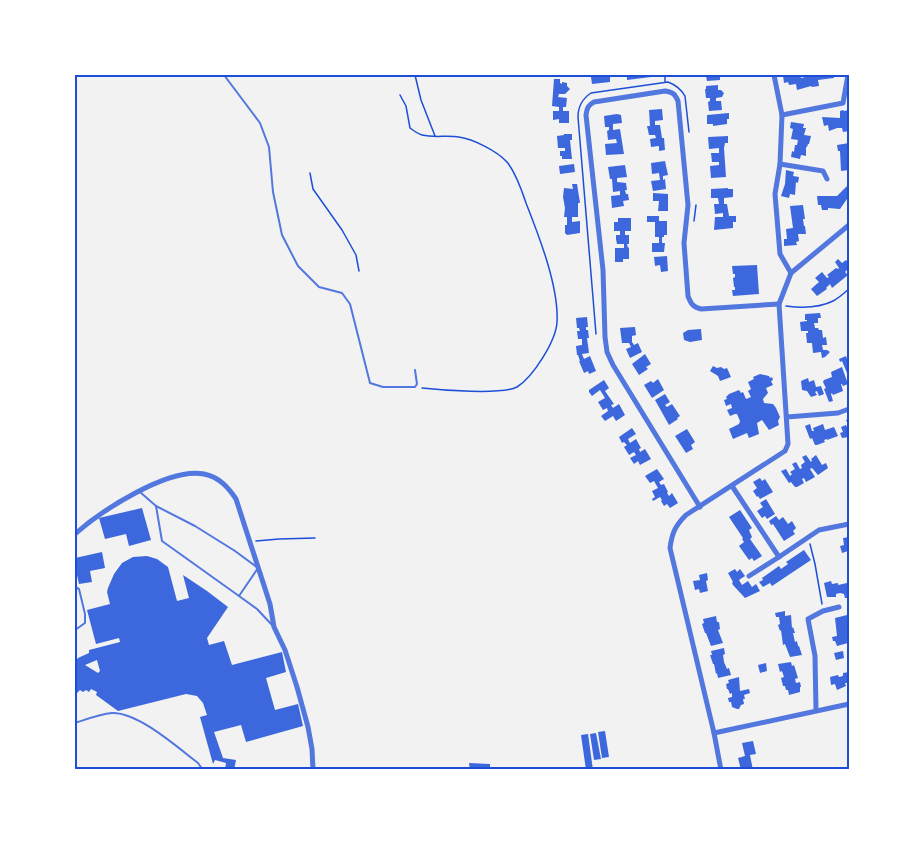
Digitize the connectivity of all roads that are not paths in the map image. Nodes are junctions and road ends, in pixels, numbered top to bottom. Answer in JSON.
{"nodes":[{"id":1,"x":224,"y":75,"type":"edge"},
{"id":2,"x":774,"y":75,"type":"edge"},
{"id":3,"x":848,"y":75,"type":"edge"},
{"id":4,"x":846,"y":103,"type":"edge"},
{"id":5,"x":783,"y":115,"type":"junction"},
{"id":6,"x":780,"y":164,"type":"junction"},
{"id":7,"x":827,"y":180,"type":"dead end"},
{"id":8,"x":848,"y":226,"type":"edge"},
{"id":9,"x":791,"y":273,"type":"junction"},
{"id":10,"x":779,"y":304,"type":"junction"},
{"id":11,"x":415,"y":370,"type":"dead end"},
{"id":12,"x":849,"y":409,"type":"edge"},
{"id":13,"x":787,"y":417,"type":"junction"},
{"id":14,"x":732,"y":486,"type":"junction"},
{"id":15,"x":140,"y":492,"type":"junction"},
{"id":16,"x":156,"y":506,"type":"junction"},
{"id":17,"x":700,"y":507,"type":"junction"},
{"id":18,"x":849,"y":524,"type":"edge"},
{"id":19,"x":75,"y":534,"type":"edge"},
{"id":20,"x":779,"y":557,"type":"junction"},
{"id":21,"x":258,"y":568,"type":"junction"},
{"id":22,"x":749,"y":576,"type":"dead end"},
{"id":23,"x":75,"y":587,"type":"edge"},
{"id":24,"x":239,"y":596,"type":"junction"},
{"id":25,"x":839,"y":608,"type":"dead end"},
{"id":26,"x":274,"y":627,"type":"junction"},
{"id":27,"x":75,"y":630,"type":"edge"},
{"id":28,"x":849,"y":704,"type":"edge"},
{"id":29,"x":816,"y":710,"type":"junction"},
{"id":30,"x":75,"y":723,"type":"edge"},
{"id":31,"x":714,"y":733,"type":"junction"},
{"id":32,"x":203,"y":770,"type":"edge"},
{"id":33,"x":313,"y":770,"type":"edge"},
{"id":34,"x":721,"y":770,"type":"edge"}],
"edges":[{"from":1,"to":11,"type":"lane"},
{"from":2,"to":5,"type":"street"},
{"from":3,"to":4,"type":"street"},
{"from":4,"to":5,"type":"street"},
{"from":5,"to":6,"type":"street"},
{"from":6,"to":7,"type":"street"},
{"from":6,"to":9,"type":"street"},
{"from":8,"to":9,"type":"street"},
{"from":9,"to":10,"type":"street"},
{"from":10,"to":13,"type":"street"},
{"from":10,"to":17,"type":"street"},
{"from":12,"to":13,"type":"street"},
{"from":13,"to":14,"type":"street"},
{"from":14,"to":17,"type":"street"},
{"from":14,"to":20,"type":"street"},
{"from":15,"to":16,"type":"lane"},
{"from":15,"to":19,"type":"street"},
{"from":15,"to":21,"type":"street"},
{"from":16,"to":21,"type":"lane"},
{"from":16,"to":24,"type":"lane"},
{"from":17,"to":31,"type":"street"},
{"from":18,"to":20,"type":"street"},
{"from":20,"to":22,"type":"street"},
{"from":21,"to":24,"type":"lane"},
{"from":21,"to":26,"type":"street"},
{"from":23,"to":27,"type":"lane"},
{"from":24,"to":26,"type":"lane"},
{"from":25,"to":29,"type":"street"},
{"from":26,"to":33,"type":"street"},
{"from":28,"to":29,"type":"street"},
{"from":29,"to":31,"type":"street"},
{"from":30,"to":32,"type":"lane"},
{"from":31,"to":34,"type":"street"}]}
